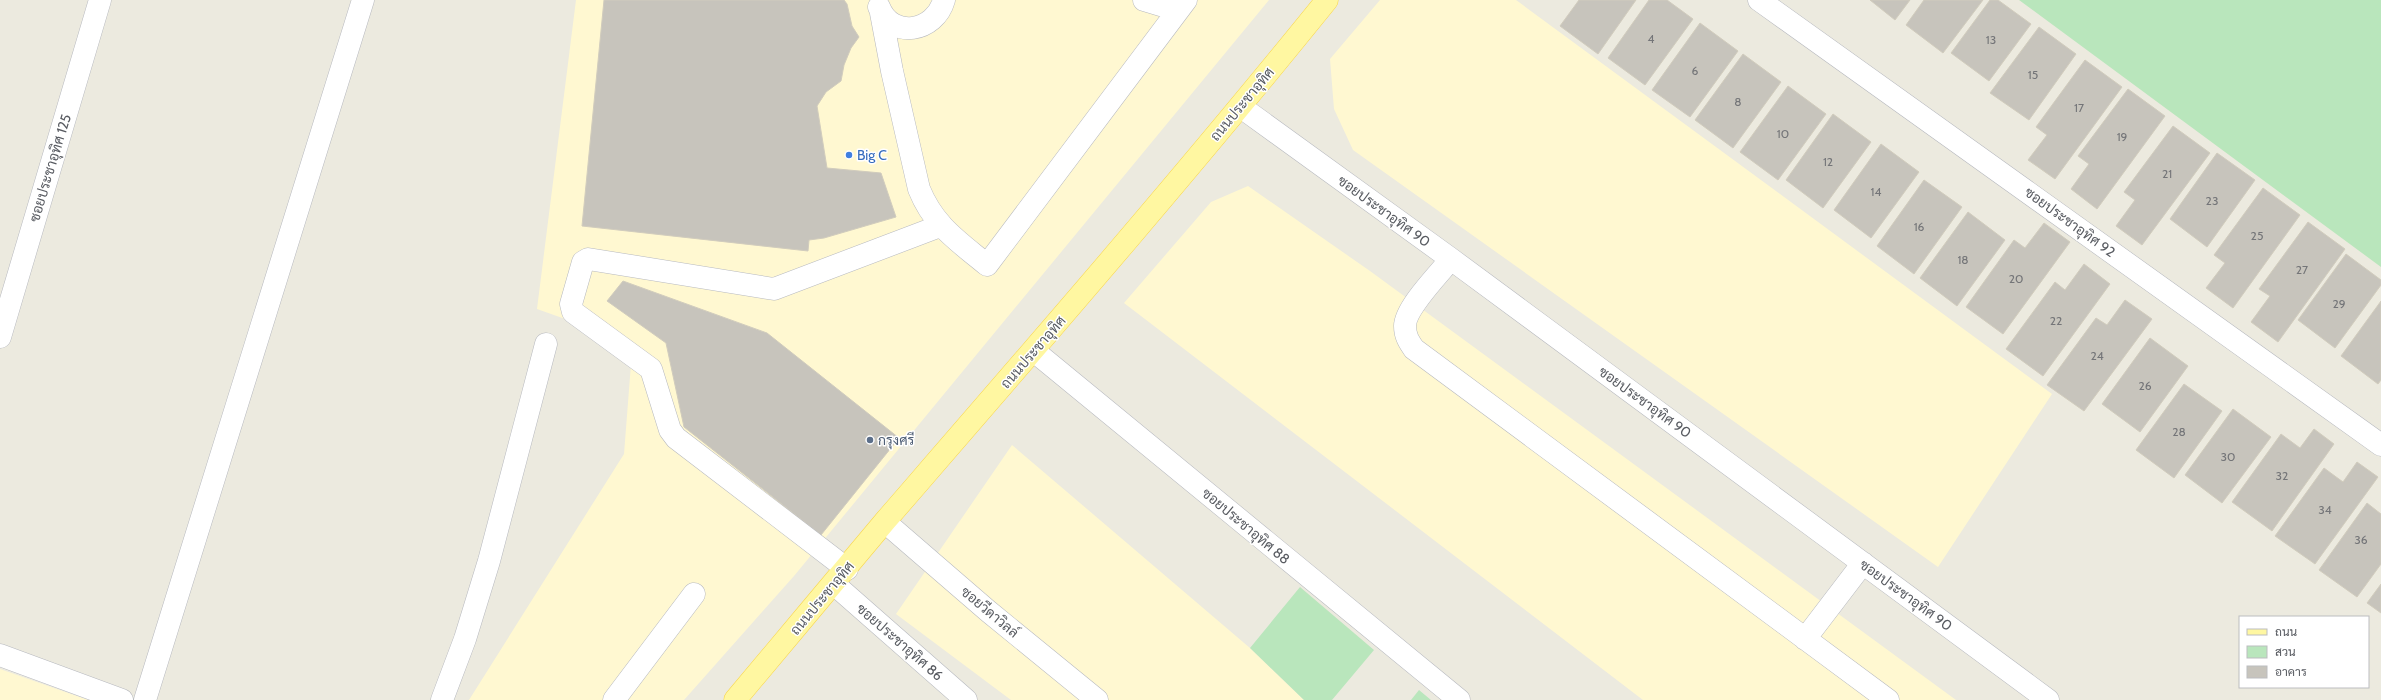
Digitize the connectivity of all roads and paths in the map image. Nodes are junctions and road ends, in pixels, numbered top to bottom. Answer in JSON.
{"nodes":[{"id":1,"x":100,"y":0,"type":"edge"},
{"id":2,"x":363,"y":0,"type":"edge"},
{"id":3,"x":944,"y":0,"type":"edge"},
{"id":4,"x":1144,"y":0,"type":"edge"},
{"id":5,"x":1327,"y":0,"type":"edge"},
{"id":6,"x":1759,"y":0,"type":"edge"},
{"id":7,"x":1182,"y":5,"type":"edge"},
{"id":8,"x":879,"y":6,"type":"edge"},
{"id":9,"x":1241,"y":107,"type":"junction"},
{"id":10,"x":940,"y":226,"type":"junction"},
{"id":11,"x":1451,"y":259,"type":"junction"},
{"id":12,"x":0,"y":337,"type":"edge"},
{"id":13,"x":546,"y":344,"type":"dead end"},
{"id":14,"x":1034,"y":351,"type":"junction"},
{"id":15,"x":2381,"y":445,"type":"edge"},
{"id":16,"x":885,"y":522,"type":"junction"},
{"id":17,"x":1863,"y":563,"type":"junction"},
{"id":18,"x":840,"y":576,"type":"junction"},
{"id":19,"x":694,"y":594,"type":"dead end"},
{"id":20,"x":1805,"y":639,"type":"junction"},
{"id":21,"x":0,"y":655,"type":"edge"},
{"id":22,"x":122,"y":700,"type":"edge"},
{"id":23,"x":145,"y":700,"type":"edge"},
{"id":24,"x":442,"y":700,"type":"edge"},
{"id":25,"x":614,"y":700,"type":"edge"},
{"id":26,"x":735,"y":700,"type":"edge"},
{"id":27,"x":966,"y":700,"type":"edge"},
{"id":28,"x":1097,"y":700,"type":"edge"},
{"id":29,"x":1459,"y":700,"type":"edge"},
{"id":30,"x":1888,"y":700,"type":"edge"},
{"id":31,"x":2048,"y":700,"type":"edge"}],
"edges":[{"from":1,"to":12,"type":"street","name":"ซอยประชาอุทิศ 125"},
{"from":2,"to":23,"type":"street"},
{"from":3,"to":8,"type":"street"},
{"from":4,"to":7,"type":"street"},
{"from":5,"to":9,"type":"main road","name":"ถนนประชาอุทิศ"},
{"from":6,"to":15,"type":"street","name":"ซอยประชาอุทิศ 92"},
{"from":7,"to":10,"type":"street"},
{"from":8,"to":10,"type":"street"},
{"from":9,"to":11,"type":"street","name":"ซอยประชาอุทิศ 90"},
{"from":9,"to":14,"type":"main road","name":"ถนนประชาอุทิศ"},
{"from":10,"to":18,"type":"street","name":"ซอยประชาอุทิศ 86"},
{"from":11,"to":17,"type":"street","name":"ซอยประชาอุทิศ 90"},
{"from":11,"to":20,"type":"street"},
{"from":13,"to":24,"type":"street"},
{"from":14,"to":16,"type":"main road","name":"ถนนประชาอุทิศ"},
{"from":14,"to":29,"type":"street","name":"ซอยประชาอุทิศ 88"},
{"from":16,"to":18,"type":"main road","name":"ถนนประชาอุทิศ"},
{"from":16,"to":28,"type":"street","name":"ซอยวีดาวิลล์"},
{"from":17,"to":20,"type":"street"},
{"from":17,"to":31,"type":"street","name":"ซอยประชาอุทิศ 90"},
{"from":18,"to":26,"type":"main road","name":"ถนนประชาอุทิศ"},
{"from":18,"to":27,"type":"street","name":"ซอยประชาอุทิศ 86"},
{"from":19,"to":25,"type":"street"},
{"from":20,"to":30,"type":"street"},
{"from":21,"to":22,"type":"street"}]}
